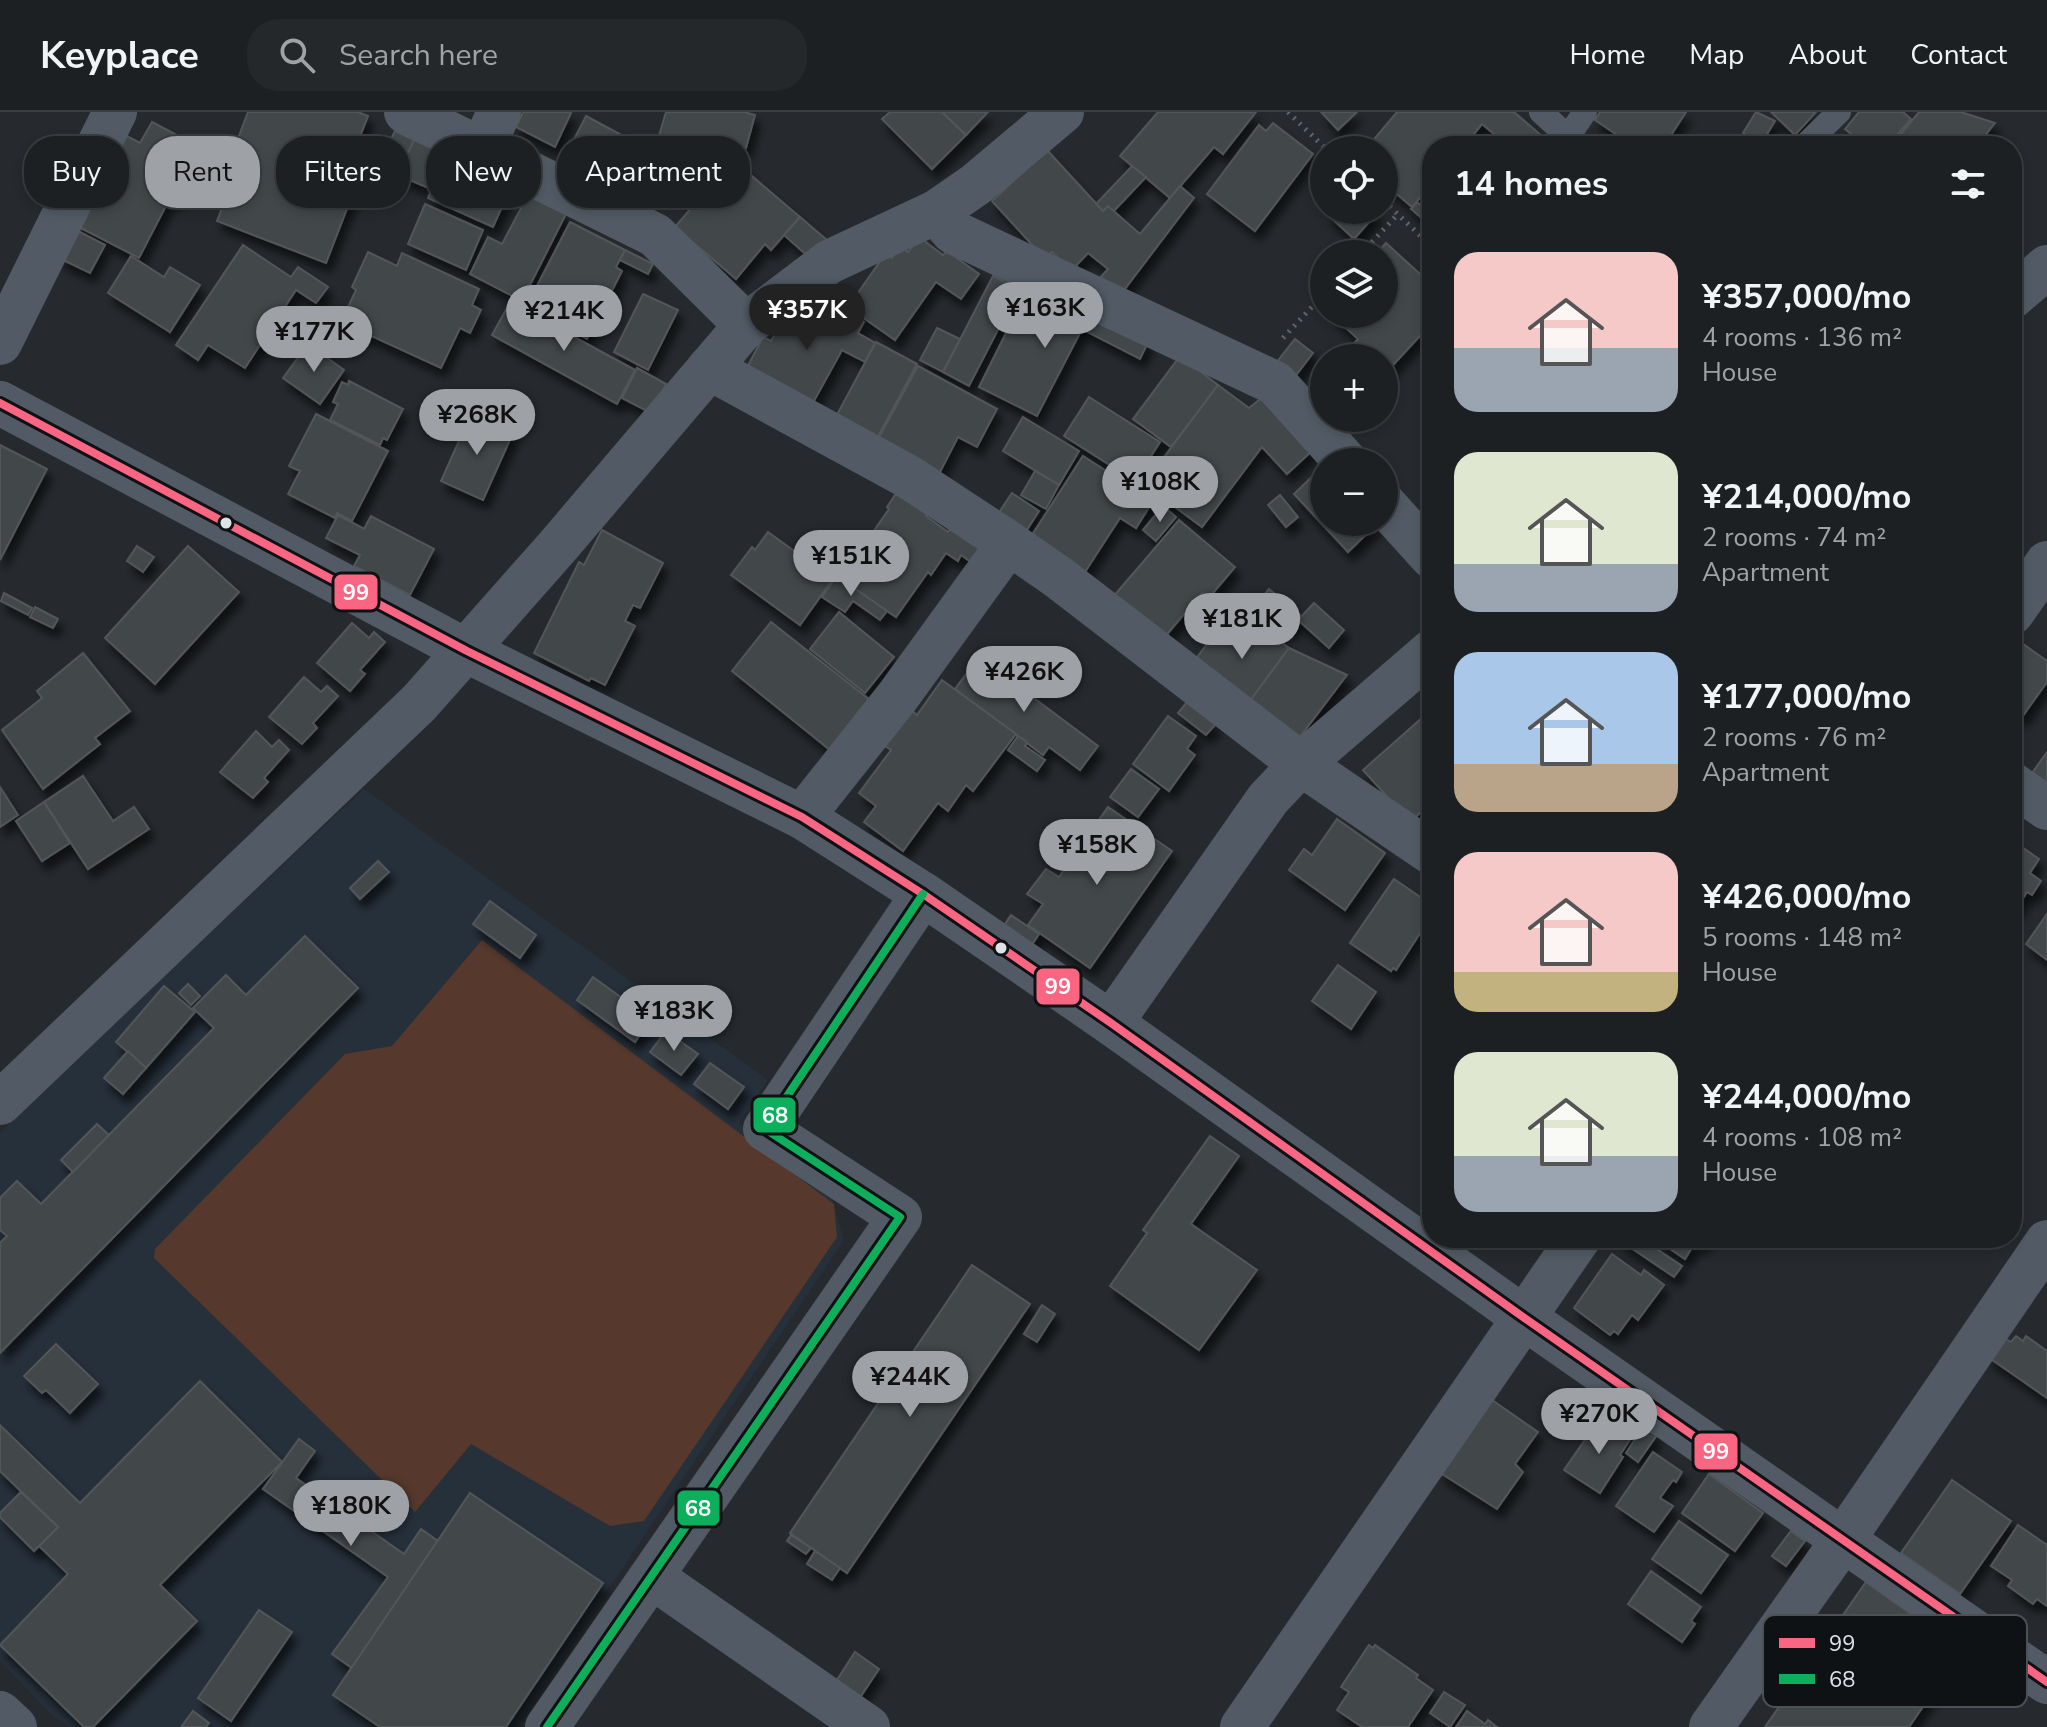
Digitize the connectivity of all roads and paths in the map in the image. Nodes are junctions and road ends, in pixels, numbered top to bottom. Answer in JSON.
{"nodes":[{"id":1,"x":115,"y":112,"type":"edge"},
{"id":2,"x":406,"y":112,"type":"edge"},
{"id":3,"x":1288,"y":112,"type":"edge"},
{"id":4,"x":1541,"y":112,"type":"edge"},
{"id":5,"x":1585,"y":112,"type":"edge"},
{"id":6,"x":1839,"y":112,"type":"edge"},
{"id":7,"x":1048,"y":117,"type":"edge"},
{"id":8,"x":490,"y":131,"type":"edge"},
{"id":9,"x":1313,"y":136,"type":"edge"},
{"id":10,"x":1566,"y":136,"type":"edge"},
{"id":11,"x":1575,"y":136,"type":"edge"},
{"id":12,"x":1814,"y":136,"type":"edge"},
{"id":13,"x":936,"y":212,"type":"junction"},
{"id":14,"x":1398,"y":214,"type":"edge"},
{"id":15,"x":1389,"y":224,"type":"edge"},
{"id":16,"x":1422,"y":237,"type":"edge"},
{"id":17,"x":1374,"y":240,"type":"edge"},
{"id":18,"x":2047,"y":267,"type":"edge"},
{"id":19,"x":2022,"y":288,"type":"edge"},
{"id":20,"x":1310,"y":309,"type":"edge"},
{"id":21,"x":746,"y":325,"type":"junction"},
{"id":22,"x":0,"y":343,"type":"edge"},
{"id":23,"x":709,"y":368,"type":"junction"},
{"id":24,"x":1253,"y":371,"type":"junction"},
{"id":25,"x":0,"y":403,"type":"edge"},
{"id":26,"x":1333,"y":448,"type":"edge"},
{"id":27,"x":1398,"y":519,"type":"edge"},
{"id":28,"x":1009,"y":543,"type":"junction"},
{"id":29,"x":1422,"y":546,"type":"edge"},
{"id":30,"x":2047,"y":563,"type":"edge"},
{"id":31,"x":2022,"y":599,"type":"edge"},
{"id":32,"x":467,"y":651,"type":"junction"},
{"id":33,"x":1422,"y":660,"type":"edge"},
{"id":34,"x":1301,"y":764,"type":"junction"},
{"id":35,"x":2022,"y":791,"type":"edge"},
{"id":36,"x":2047,"y":808,"type":"edge"},
{"id":37,"x":802,"y":817,"type":"junction"},
{"id":38,"x":1422,"y":846,"type":"edge"},
{"id":39,"x":923,"y":894,"type":"junction"},
{"id":40,"x":1111,"y":1023,"type":"junction"},
{"id":41,"x":0,"y":1103,"type":"edge"},
{"id":42,"x":2047,"y":1242,"type":"edge"},
{"id":43,"x":1422,"y":1245,"type":"edge"},
{"id":44,"x":1426,"y":1248,"type":"edge"},
{"id":45,"x":1572,"y":1248,"type":"edge"},
{"id":46,"x":1523,"y":1317,"type":"junction"},
{"id":47,"x":1843,"y":1540,"type":"junction"},
{"id":48,"x":652,"y":1577,"type":"junction"},
{"id":49,"x":1790,"y":1615,"type":"edge"},
{"id":50,"x":1951,"y":1615,"type":"edge"},
{"id":51,"x":1763,"y":1653,"type":"edge"},
{"id":52,"x":2027,"y":1668,"type":"edge"},
{"id":53,"x":2047,"y":1682,"type":"edge"},
{"id":54,"x":0,"y":1713,"type":"edge"},
{"id":55,"x":15,"y":1727,"type":"edge"},
{"id":56,"x":547,"y":1727,"type":"edge"},
{"id":57,"x":868,"y":1727,"type":"edge"},
{"id":58,"x":1242,"y":1727,"type":"edge"},
{"id":59,"x":1711,"y":1727,"type":"edge"}],
"edges":[{"from":1,"to":22,"type":"street"},
{"from":2,"to":8,"type":"street"},
{"from":3,"to":9,"type":"path"},
{"from":4,"to":10,"type":"lane"},
{"from":5,"to":11,"type":"lane"},
{"from":6,"to":12,"type":"lane"},
{"from":7,"to":13,"type":"street"},
{"from":8,"to":21,"type":"street"},
{"from":13,"to":21,"type":"street"},
{"from":13,"to":24,"type":"street"},
{"from":14,"to":16,"type":"path"},
{"from":15,"to":17,"type":"path"},
{"from":18,"to":19,"type":"street"},
{"from":20,"to":24,"type":"path"},
{"from":21,"to":23,"type":"street"},
{"from":23,"to":28,"type":"street"},
{"from":23,"to":32,"type":"street"},
{"from":24,"to":26,"type":"street"},
{"from":25,"to":32,"type":"street"},
{"from":27,"to":29,"type":"street"},
{"from":28,"to":34,"type":"street"},
{"from":28,"to":37,"type":"street"},
{"from":30,"to":31,"type":"street"},
{"from":32,"to":37,"type":"street"},
{"from":32,"to":41,"type":"street"},
{"from":33,"to":34,"type":"street"},
{"from":34,"to":38,"type":"street"},
{"from":34,"to":40,"type":"street"},
{"from":35,"to":36,"type":"street"},
{"from":37,"to":39,"type":"street"},
{"from":39,"to":40,"type":"street"},
{"from":39,"to":48,"type":"street"},
{"from":40,"to":43,"type":"street"},
{"from":42,"to":47,"type":"street"},
{"from":44,"to":46,"type":"street"},
{"from":45,"to":46,"type":"street"},
{"from":46,"to":47,"type":"street"},
{"from":46,"to":58,"type":"street"},
{"from":47,"to":49,"type":"street"},
{"from":47,"to":50,"type":"street"},
{"from":48,"to":56,"type":"street"},
{"from":48,"to":57,"type":"street"},
{"from":51,"to":59,"type":"street"},
{"from":52,"to":53,"type":"street"},
{"from":54,"to":55,"type":"street"}]}
